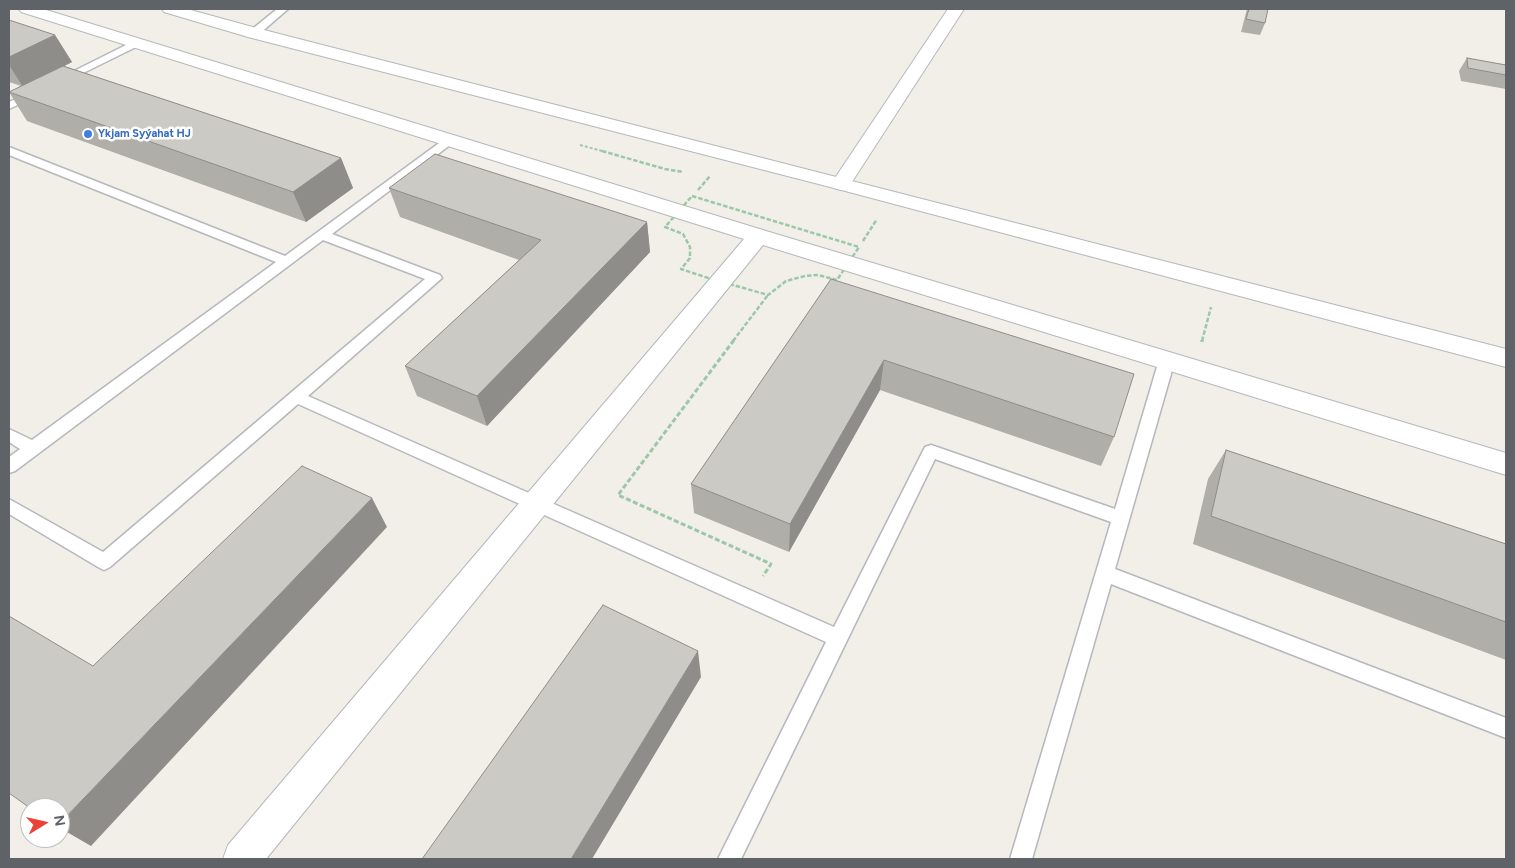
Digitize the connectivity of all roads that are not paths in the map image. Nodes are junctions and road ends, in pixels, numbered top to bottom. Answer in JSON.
{"nodes":[{"id":1,"x":27,"y":9,"type":"edge"},
{"id":2,"x":170,"y":9,"type":"edge"},
{"id":3,"x":283,"y":9,"type":"edge"},
{"id":4,"x":956,"y":9,"type":"edge"},
{"id":5,"x":254,"y":33,"type":"junction"},
{"id":6,"x":136,"y":43,"type":"junction"},
{"id":7,"x":9,"y":106,"type":"edge"},
{"id":8,"x":450,"y":140,"type":"junction"},
{"id":9,"x":9,"y":151,"type":"edge"},
{"id":10,"x":841,"y":184,"type":"junction"},
{"id":11,"x":322,"y":235,"type":"junction"},
{"id":12,"x":758,"y":236,"type":"junction"},
{"id":13,"x":286,"y":260,"type":"junction"},
{"id":14,"x":1506,"y":358,"type":"edge"},
{"id":15,"x":1167,"y":360,"type":"junction"},
{"id":16,"x":297,"y":397,"type":"junction"},
{"id":17,"x":9,"y":435,"type":"edge"},
{"id":18,"x":33,"y":448,"type":"junction"},
{"id":19,"x":1506,"y":464,"type":"edge"},
{"id":20,"x":9,"y":466,"type":"edge"},
{"id":21,"x":536,"y":505,"type":"junction"},
{"id":22,"x":9,"y":506,"type":"edge"},
{"id":23,"x":1120,"y":518,"type":"junction"},
{"id":24,"x":1104,"y":573,"type":"junction"},
{"id":25,"x":837,"y":638,"type":"junction"},
{"id":26,"x":1506,"y":728,"type":"edge"},
{"id":27,"x":242,"y":859,"type":"edge"},
{"id":28,"x":729,"y":859,"type":"edge"},
{"id":29,"x":1021,"y":859,"type":"edge"}],
"edges":[{"from":1,"to":6,"type":"street"},
{"from":2,"to":5,"type":"street"},
{"from":3,"to":5,"type":"lane"},
{"from":4,"to":10,"type":"street"},
{"from":5,"to":10,"type":"street"},
{"from":6,"to":7,"type":"lane"},
{"from":6,"to":8,"type":"street"},
{"from":8,"to":11,"type":"lane"},
{"from":8,"to":12,"type":"street"},
{"from":9,"to":13,"type":"lane"},
{"from":10,"to":14,"type":"street"},
{"from":11,"to":13,"type":"lane"},
{"from":11,"to":16,"type":"lane"},
{"from":12,"to":15,"type":"street"},
{"from":12,"to":21,"type":"street"},
{"from":13,"to":18,"type":"lane"},
{"from":15,"to":19,"type":"street"},
{"from":15,"to":23,"type":"lane"},
{"from":16,"to":21,"type":"lane"},
{"from":16,"to":22,"type":"lane"},
{"from":17,"to":18,"type":"lane"},
{"from":18,"to":20,"type":"lane"},
{"from":21,"to":25,"type":"lane"},
{"from":21,"to":27,"type":"street"},
{"from":23,"to":24,"type":"lane"},
{"from":23,"to":25,"type":"lane"},
{"from":24,"to":26,"type":"lane"},
{"from":24,"to":29,"type":"lane"},
{"from":25,"to":28,"type":"lane"}]}
